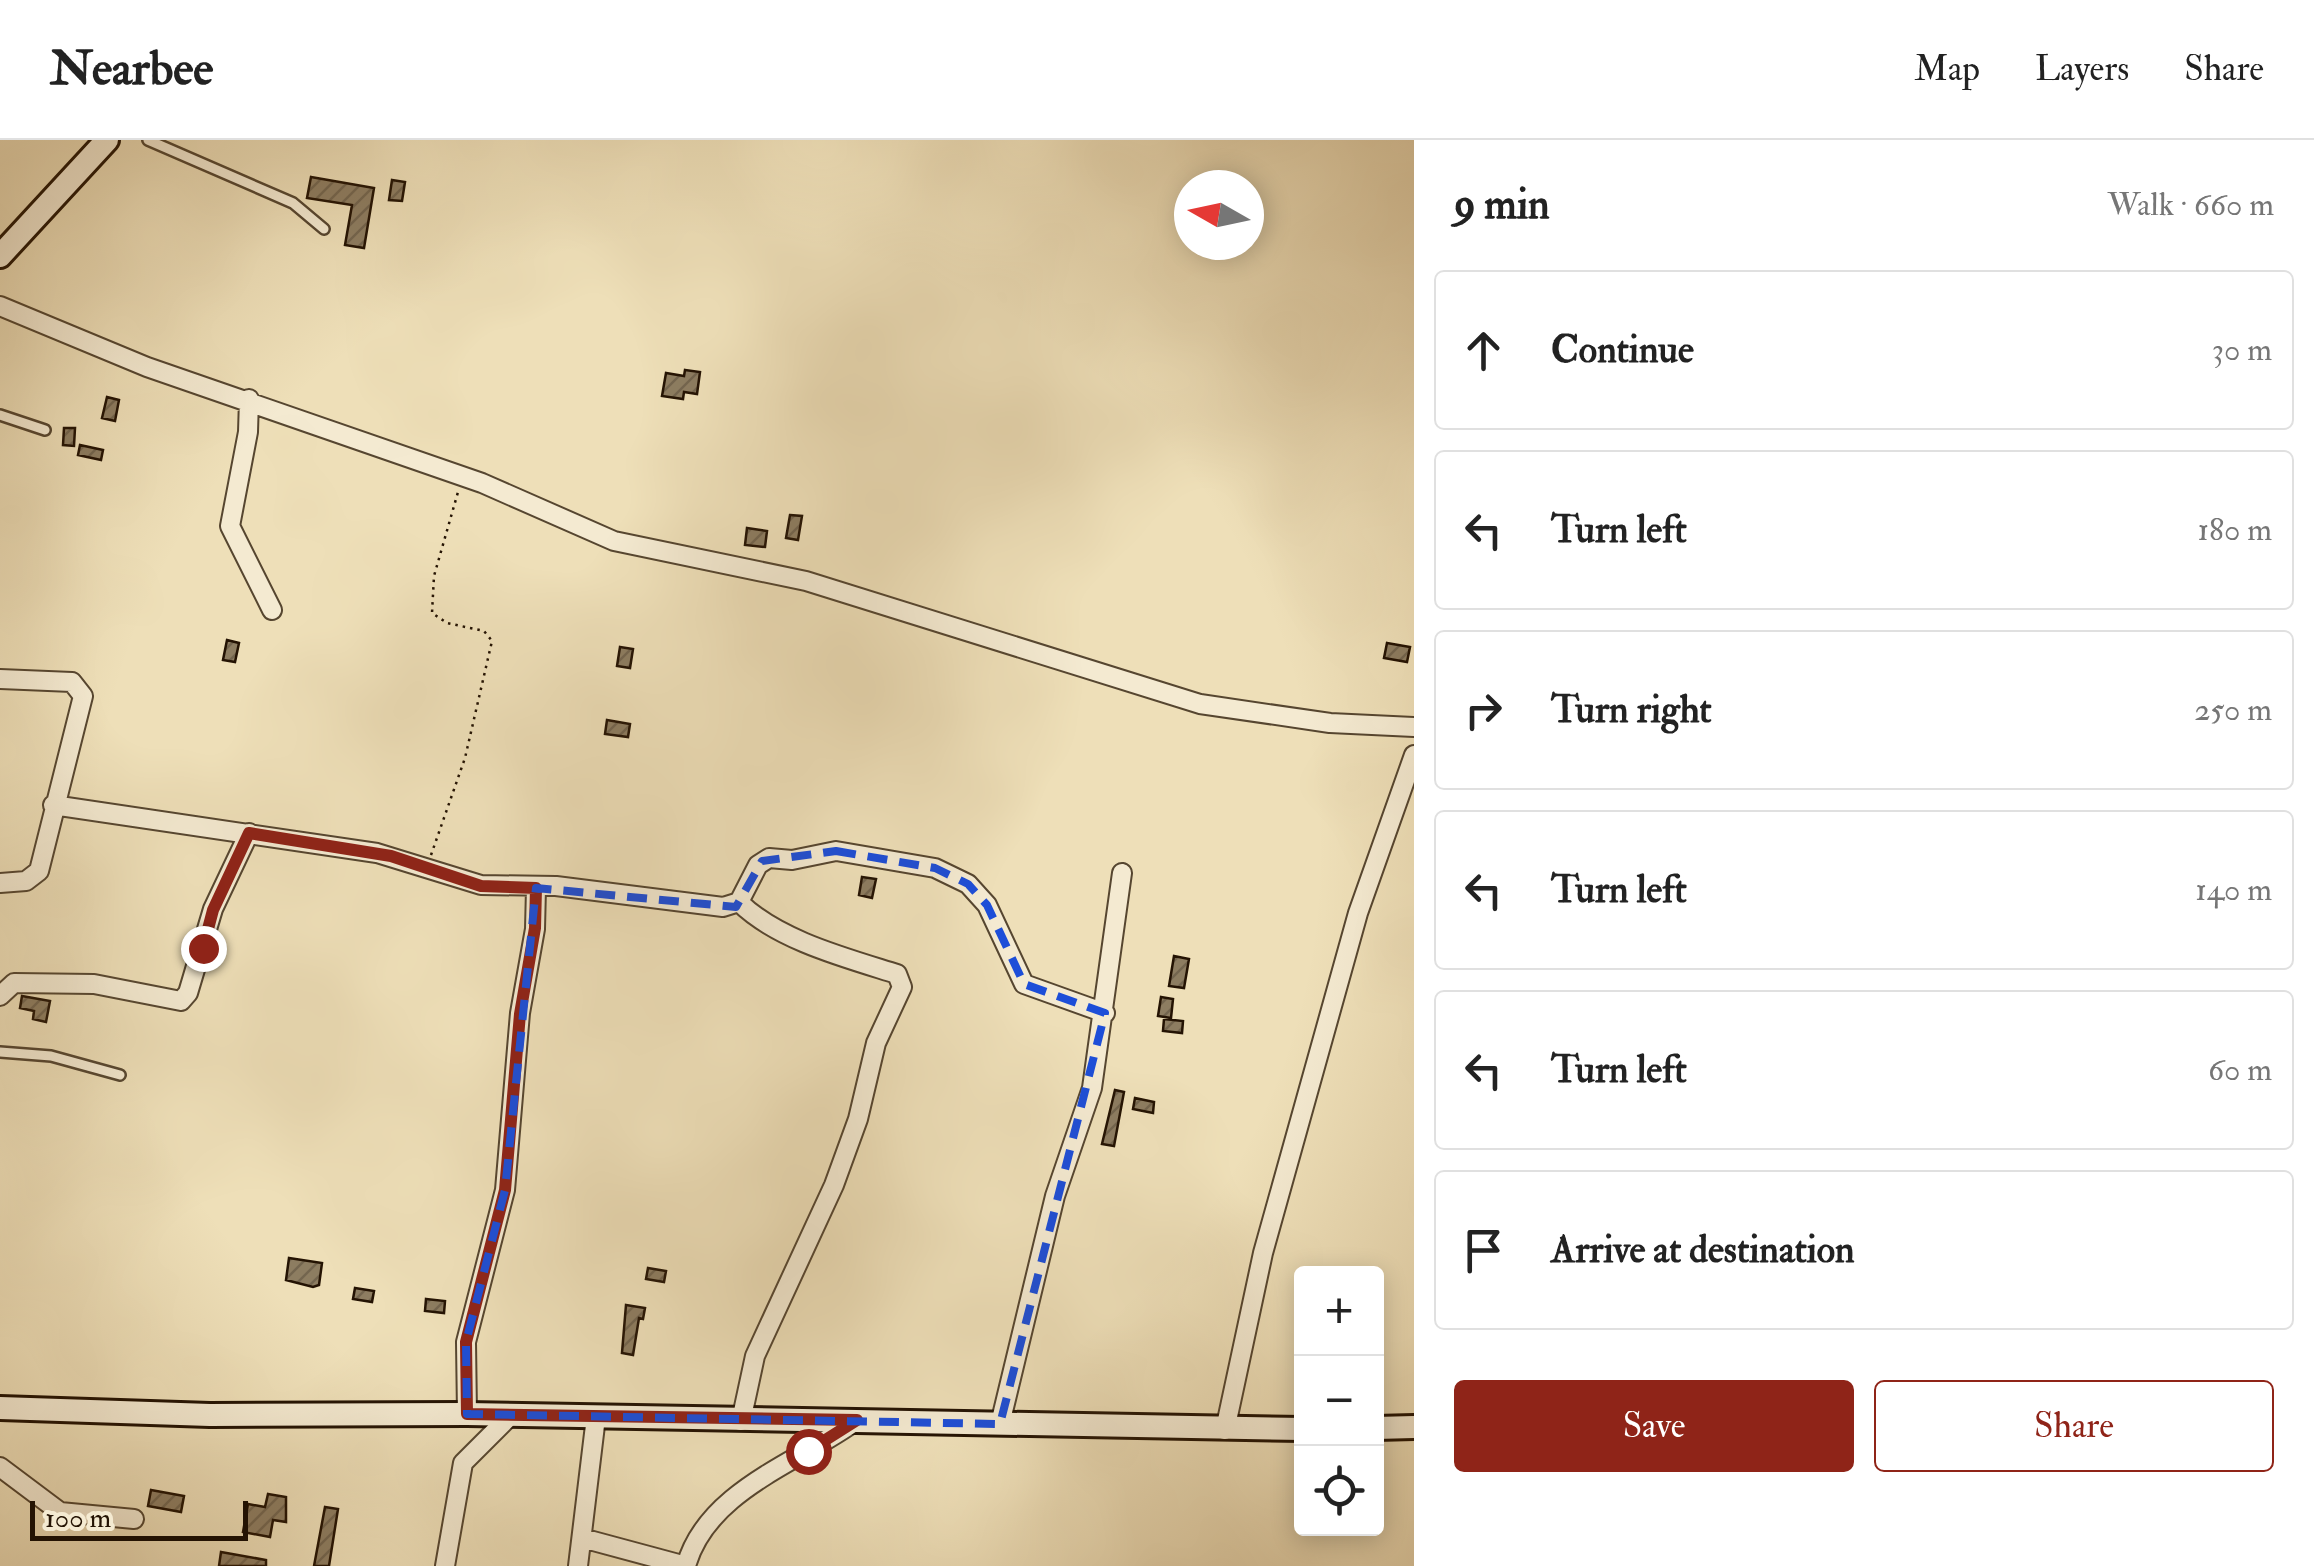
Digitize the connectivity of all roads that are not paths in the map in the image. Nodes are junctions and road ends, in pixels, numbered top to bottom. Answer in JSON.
{"nodes":[{"id":1,"x":106,"y":140,"type":"edge"},
{"id":2,"x":148,"y":140,"type":"edge"},
{"id":3,"x":324,"y":229,"type":"dead end"},
{"id":4,"x":2,"y":251,"type":"edge"},
{"id":5,"x":0,"y":306,"type":"edge"},
{"id":6,"x":248,"y":399,"type":"junction"},
{"id":7,"x":0,"y":415,"type":"edge"},
{"id":8,"x":46,"y":430,"type":"dead end"},
{"id":9,"x":272,"y":610,"type":"dead end"},
{"id":10,"x":0,"y":679,"type":"edge"},
{"id":11,"x":1414,"y":727,"type":"edge"},
{"id":12,"x":1414,"y":755,"type":"edge"},
{"id":13,"x":53,"y":805,"type":"junction"},
{"id":14,"x":249,"y":833,"type":"junction"},
{"id":15,"x":1122,"y":872,"type":"dead end"},
{"id":16,"x":0,"y":883,"type":"edge"},
{"id":17,"x":536,"y":888,"type":"junction"},
{"id":18,"x":739,"y":902,"type":"junction"},
{"id":19,"x":0,"y":996,"type":"edge"},
{"id":20,"x":1104,"y":1013,"type":"junction"},
{"id":21,"x":0,"y":1052,"type":"edge"},
{"id":22,"x":120,"y":1075,"type":"dead end"},
{"id":23,"x":0,"y":1408,"type":"edge"},
{"id":24,"x":467,"y":1414,"type":"junction"},
{"id":25,"x":509,"y":1417,"type":"junction"},
{"id":26,"x":596,"y":1417,"type":"junction"},
{"id":27,"x":857,"y":1420,"type":"junction"},
{"id":28,"x":741,"y":1421,"type":"junction"},
{"id":29,"x":1000,"y":1424,"type":"junction"},
{"id":30,"x":1414,"y":1427,"type":"edge"},
{"id":31,"x":1384,"y":1428,"type":"edge"},
{"id":32,"x":1294,"y":1429,"type":"edge"},
{"id":33,"x":1225,"y":1430,"type":"junction"},
{"id":34,"x":0,"y":1467,"type":"edge"},
{"id":35,"x":134,"y":1518,"type":"dead end"},
{"id":36,"x":582,"y":1538,"type":"junction"},
{"id":37,"x":445,"y":1566,"type":"edge"},
{"id":38,"x":578,"y":1566,"type":"edge"}],
"edges":[{"from":1,"to":4,"type":"main road"},
{"from":2,"to":3,"type":"lane"},
{"from":5,"to":6,"type":"street"},
{"from":6,"to":9,"type":"street"},
{"from":6,"to":11,"type":"street"},
{"from":7,"to":8,"type":"lane"},
{"from":10,"to":13,"type":"street"},
{"from":12,"to":33,"type":"street"},
{"from":13,"to":14,"type":"street"},
{"from":13,"to":16,"type":"street"},
{"from":14,"to":17,"type":"street"},
{"from":14,"to":19,"type":"street"},
{"from":15,"to":20,"type":"street"},
{"from":17,"to":18,"type":"street"},
{"from":17,"to":24,"type":"street"},
{"from":18,"to":20,"type":"street"},
{"from":18,"to":28,"type":"street"},
{"from":20,"to":29,"type":"street"},
{"from":21,"to":22,"type":"lane"},
{"from":23,"to":24,"type":"main road"},
{"from":24,"to":25,"type":"main road"},
{"from":25,"to":26,"type":"main road"},
{"from":25,"to":37,"type":"street"},
{"from":26,"to":28,"type":"main road"},
{"from":26,"to":36,"type":"street"},
{"from":27,"to":28,"type":"main road"},
{"from":27,"to":29,"type":"main road"},
{"from":27,"to":36,"type":"street"},
{"from":29,"to":33,"type":"main road"},
{"from":30,"to":31,"type":"main road"},
{"from":32,"to":33,"type":"main road"},
{"from":34,"to":35,"type":"street"},
{"from":36,"to":38,"type":"street"}]}
